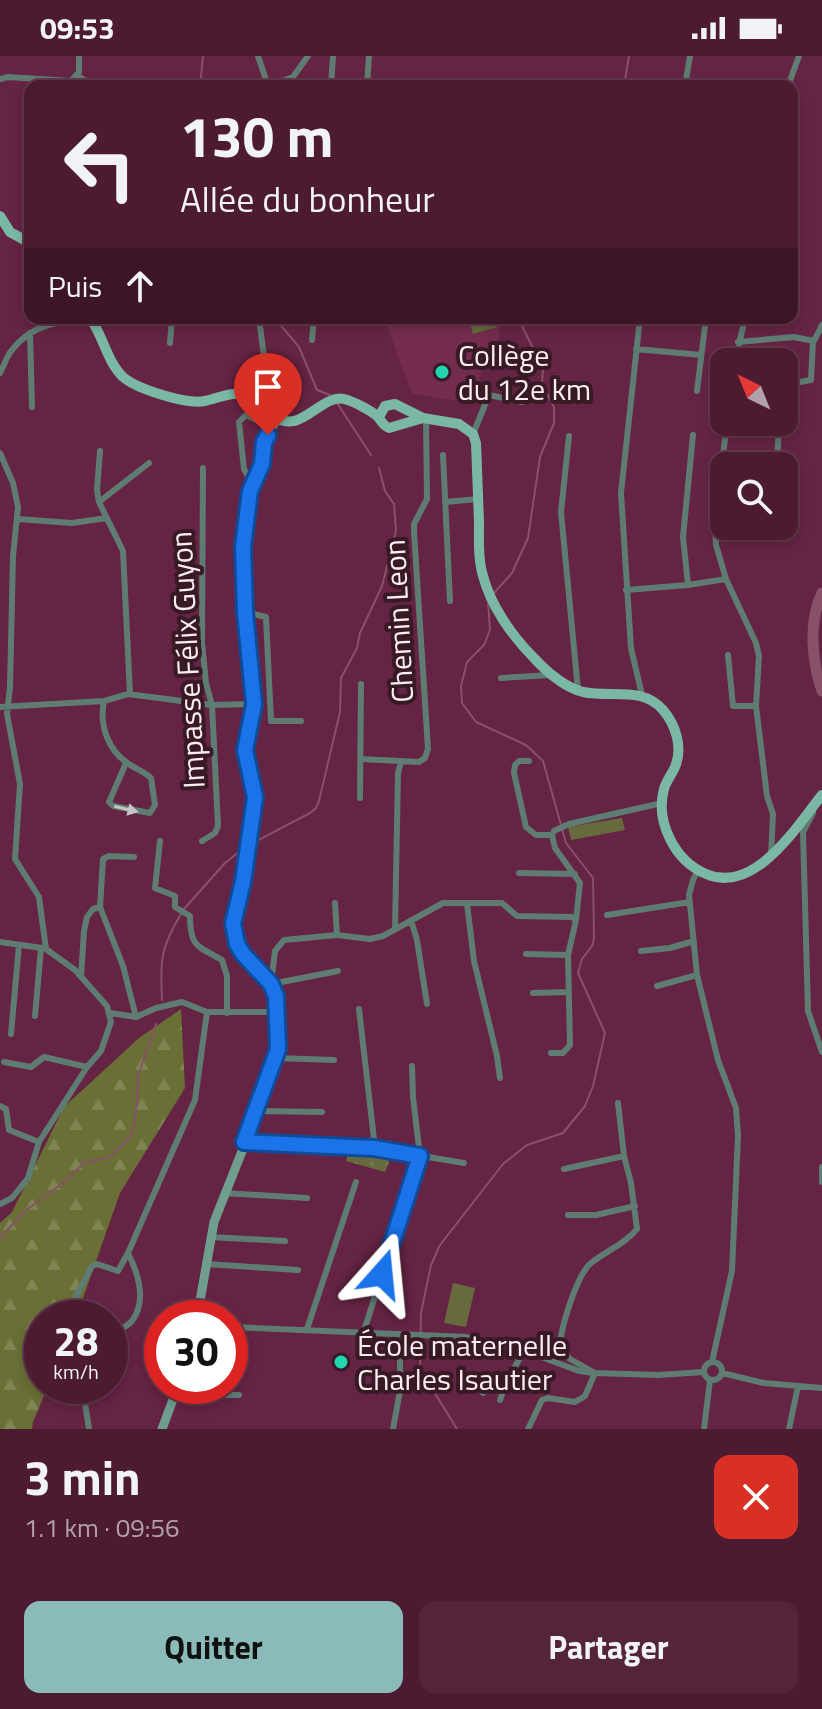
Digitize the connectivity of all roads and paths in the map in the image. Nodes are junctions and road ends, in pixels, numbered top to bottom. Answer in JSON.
{"nodes":[{"id":1,"x":79,"y":56,"type":"edge"},
{"id":2,"x":258,"y":56,"type":"edge"},
{"id":3,"x":308,"y":56,"type":"edge"},
{"id":4,"x":333,"y":56,"type":"edge"},
{"id":5,"x":369,"y":56,"type":"edge"},
{"id":6,"x":690,"y":56,"type":"edge"},
{"id":7,"x":799,"y":56,"type":"edge"},
{"id":8,"x":78,"y":76,"type":"junction"},
{"id":9,"x":0,"y":79,"type":"edge"},
{"id":10,"x":55,"y":80,"type":"edge"},
{"id":11,"x":72,"y":80,"type":"edge"},
{"id":12,"x":84,"y":80,"type":"edge"},
{"id":13,"x":267,"y":80,"type":"edge"},
{"id":14,"x":285,"y":80,"type":"edge"},
{"id":15,"x":331,"y":80,"type":"edge"},
{"id":16,"x":367,"y":80,"type":"edge"},
{"id":17,"x":686,"y":80,"type":"edge"},
{"id":18,"x":790,"y":80,"type":"edge"},
{"id":19,"x":0,"y":216,"type":"edge"},
{"id":20,"x":24,"y":240,"type":"edge"},
{"id":21,"x":53,"y":324,"type":"edge"},
{"id":22,"x":94,"y":324,"type":"edge"},
{"id":23,"x":172,"y":324,"type":"edge"},
{"id":24,"x":260,"y":324,"type":"edge"},
{"id":25,"x":313,"y":324,"type":"edge"},
{"id":26,"x":639,"y":324,"type":"edge"},
{"id":27,"x":705,"y":324,"type":"edge"},
{"id":28,"x":743,"y":324,"type":"edge"},
{"id":29,"x":822,"y":325,"type":"edge"},
{"id":30,"x":30,"y":333,"type":"junction"},
{"id":31,"x":312,"y":340,"type":"dead end"},
{"id":32,"x":813,"y":341,"type":"junction"},
{"id":33,"x":738,"y":342,"type":"junction"},
{"id":34,"x":170,"y":343,"type":"dead end"},
{"id":35,"x":737,"y":348,"type":"edge"},
{"id":36,"x":636,"y":349,"type":"junction"},
{"id":37,"x":701,"y":355,"type":"junction"},
{"id":38,"x":3,"y":360,"type":"edge"},
{"id":39,"x":0,"y":373,"type":"edge"},
{"id":40,"x":798,"y":382,"type":"edge"},
{"id":41,"x":697,"y":391,"type":"dead end"},
{"id":42,"x":522,"y":402,"type":"dead end"},
{"id":43,"x":261,"y":406,"type":"junction"},
{"id":44,"x":32,"y":407,"type":"dead end"},
{"id":45,"x":401,"y":408,"type":"junction"},
{"id":46,"x":380,"y":413,"type":"junction"},
{"id":47,"x":425,"y":418,"type":"junction"},
{"id":48,"x":277,"y":419,"type":"junction"},
{"id":49,"x":261,"y":422,"type":"dead end"},
{"id":50,"x":401,"y":423,"type":"junction"},
{"id":51,"x":473,"y":434,"type":"junction"},
{"id":52,"x":693,"y":435,"type":"dead end"},
{"id":53,"x":569,"y":436,"type":"dead end"},
{"id":54,"x":725,"y":436,"type":"edge"},
{"id":55,"x":100,"y":451,"type":"dead end"},
{"id":56,"x":0,"y":453,"type":"edge"},
{"id":57,"x":443,"y":455,"type":"dead end"},
{"id":58,"x":149,"y":463,"type":"dead end"},
{"id":59,"x":203,"y":468,"type":"dead end"},
{"id":60,"x":250,"y":491,"type":"junction"},
{"id":61,"x":478,"y":499,"type":"junction"},
{"id":62,"x":99,"y":502,"type":"junction"},
{"id":63,"x":445,"y":502,"type":"junction"},
{"id":64,"x":107,"y":518,"type":"junction"},
{"id":65,"x":18,"y":519,"type":"junction"},
{"id":66,"x":726,"y":579,"type":"junction"},
{"id":67,"x":688,"y":585,"type":"junction"},
{"id":68,"x":626,"y":590,"type":"junction"},
{"id":69,"x":450,"y":601,"type":"dead end"},
{"id":70,"x":245,"y":612,"type":"junction"},
{"id":71,"x":728,"y":655,"type":"dead end"},
{"id":72,"x":551,"y":675,"type":"junction"},
{"id":73,"x":501,"y":678,"type":"dead end"},
{"id":74,"x":361,"y":684,"type":"dead end"},
{"id":75,"x":578,"y":690,"type":"junction"},
{"id":76,"x":130,"y":694,"type":"junction"},
{"id":77,"x":642,"y":695,"type":"junction"},
{"id":78,"x":104,"y":701,"type":"junction"},
{"id":79,"x":254,"y":704,"type":"junction"},
{"id":80,"x":212,"y":705,"type":"junction"},
{"id":81,"x":756,"y":706,"type":"junction"},
{"id":82,"x":3,"y":707,"type":"edge"},
{"id":83,"x":301,"y":721,"type":"dead end"},
{"id":84,"x":361,"y":759,"type":"junction"},
{"id":85,"x":529,"y":761,"type":"dead end"},
{"id":86,"x":401,"y":762,"type":"junction"},
{"id":87,"x":126,"y":763,"type":"junction"},
{"id":88,"x":822,"y":795,"type":"edge"},
{"id":89,"x":360,"y":798,"type":"dead end"},
{"id":90,"x":663,"y":803,"type":"junction"},
{"id":91,"x":814,"y":805,"type":"junction"},
{"id":92,"x":552,"y":835,"type":"junction"},
{"id":93,"x":160,"y":841,"type":"dead end"},
{"id":94,"x":202,"y":841,"type":"dead end"},
{"id":95,"x":771,"y":856,"type":"junction"},
{"id":96,"x":134,"y":857,"type":"dead end"},
{"id":97,"x":698,"y":870,"type":"junction"},
{"id":98,"x":519,"y":873,"type":"dead end"},
{"id":99,"x":575,"y":873,"type":"junction"},
{"id":100,"x":690,"y":902,"type":"junction"},
{"id":101,"x":335,"y":903,"type":"dead end"},
{"id":102,"x":467,"y":904,"type":"junction"},
{"id":103,"x":100,"y":907,"type":"junction"},
{"id":104,"x":607,"y":915,"type":"dead end"},
{"id":105,"x":411,"y":920,"type":"junction"},
{"id":106,"x":576,"y":920,"type":"junction"},
{"id":107,"x":395,"y":929,"type":"junction"},
{"id":108,"x":337,"y":935,"type":"junction"},
{"id":109,"x":694,"y":941,"type":"junction"},
{"id":110,"x":0,"y":942,"type":"edge"},
{"id":111,"x":19,"y":945,"type":"junction"},
{"id":112,"x":43,"y":948,"type":"junction"},
{"id":113,"x":641,"y":951,"type":"dead end"},
{"id":114,"x":526,"y":954,"type":"dead end"},
{"id":115,"x":568,"y":955,"type":"junction"},
{"id":116,"x":338,"y":971,"type":"dead end"},
{"id":117,"x":697,"y":975,"type":"junction"},
{"id":118,"x":81,"y":977,"type":"junction"},
{"id":119,"x":271,"y":984,"type":"junction"},
{"id":120,"x":657,"y":986,"type":"dead end"},
{"id":121,"x":567,"y":992,"type":"junction"},
{"id":122,"x":533,"y":993,"type":"dead end"},
{"id":123,"x":427,"y":1004,"type":"dead end"},
{"id":124,"x":359,"y":1009,"type":"dead end"},
{"id":125,"x":207,"y":1012,"type":"junction"},
{"id":126,"x":277,"y":1012,"type":"junction"},
{"id":127,"x":110,"y":1013,"type":"junction"},
{"id":128,"x":227,"y":1013,"type":"junction"},
{"id":129,"x":35,"y":1016,"type":"dead end"},
{"id":130,"x":136,"y":1017,"type":"junction"},
{"id":131,"x":11,"y":1034,"type":"dead end"},
{"id":132,"x":822,"y":1052,"type":"edge"},
{"id":133,"x":551,"y":1053,"type":"dead end"},
{"id":134,"x":276,"y":1058,"type":"junction"},
{"id":135,"x":334,"y":1060,"type":"dead end"},
{"id":136,"x":4,"y":1062,"type":"dead end"},
{"id":137,"x":412,"y":1066,"type":"dead end"},
{"id":138,"x":87,"y":1067,"type":"junction"},
{"id":139,"x":500,"y":1078,"type":"dead end"},
{"id":140,"x":618,"y":1103,"type":"dead end"},
{"id":141,"x":0,"y":1106,"type":"edge"},
{"id":142,"x":258,"y":1111,"type":"junction"},
{"id":143,"x":322,"y":1112,"type":"dead end"},
{"id":144,"x":39,"y":1142,"type":"junction"},
{"id":145,"x":244,"y":1142,"type":"junction"},
{"id":146,"x":375,"y":1148,"type":"junction"},
{"id":147,"x":420,"y":1156,"type":"junction"},
{"id":148,"x":624,"y":1156,"type":"junction"},
{"id":149,"x":464,"y":1163,"type":"dead end"},
{"id":150,"x":822,"y":1167,"type":"edge"},
{"id":151,"x":564,"y":1169,"type":"dead end"},
{"id":152,"x":356,"y":1182,"type":"dead end"},
{"id":153,"x":822,"y":1182,"type":"edge"},
{"id":154,"x":224,"y":1193,"type":"junction"},
{"id":155,"x":307,"y":1198,"type":"dead end"},
{"id":156,"x":0,"y":1204,"type":"edge"},
{"id":157,"x":635,"y":1206,"type":"junction"},
{"id":158,"x":568,"y":1215,"type":"dead end"},
{"id":159,"x":210,"y":1237,"type":"junction"},
{"id":160,"x":285,"y":1241,"type":"dead end"},
{"id":161,"x":128,"y":1253,"type":"junction"},
{"id":162,"x":206,"y":1264,"type":"junction"},
{"id":163,"x":298,"y":1270,"type":"dead end"},
{"id":164,"x":74,"y":1300,"type":"edge"},
{"id":165,"x":200,"y":1300,"type":"edge"},
{"id":166,"x":128,"y":1326,"type":"edge"},
{"id":167,"x":248,"y":1327,"type":"edge"},
{"id":168,"x":307,"y":1329,"type":"junction"},
{"id":169,"x":363,"y":1334,"type":"junction"},
{"id":170,"x":400,"y":1335,"type":"junction"},
{"id":171,"x":536,"y":1355,"type":"junction"},
{"id":172,"x":712,"y":1362,"type":"junction"},
{"id":173,"x":704,"y":1372,"type":"junction"},
{"id":174,"x":595,"y":1373,"type":"junction"},
{"id":175,"x":722,"y":1373,"type":"junction"},
{"id":176,"x":710,"y":1380,"type":"junction"},
{"id":177,"x":505,"y":1386,"type":"junction"},
{"id":178,"x":798,"y":1386,"type":"junction"},
{"id":179,"x":822,"y":1388,"type":"edge"},
{"id":180,"x":483,"y":1393,"type":"dead end"},
{"id":181,"x":500,"y":1400,"type":"dead end"},
{"id":182,"x":85,"y":1404,"type":"edge"},
{"id":183,"x":172,"y":1404,"type":"edge"},
{"id":184,"x":89,"y":1429,"type":"edge"},
{"id":185,"x":162,"y":1429,"type":"edge"},
{"id":186,"x":393,"y":1429,"type":"edge"},
{"id":187,"x":528,"y":1429,"type":"edge"},
{"id":188,"x":704,"y":1429,"type":"edge"},
{"id":189,"x":789,"y":1429,"type":"edge"}],
"edges":[{"from":1,"to":8,"type":"street"},
{"from":2,"to":13,"type":"street"},
{"from":3,"to":14,"type":"street"},
{"from":4,"to":15,"type":"street"},
{"from":5,"to":16,"type":"street"},
{"from":6,"to":17,"type":"street"},
{"from":7,"to":18,"type":"street"},
{"from":8,"to":11,"type":"street"},
{"from":8,"to":12,"type":"street"},
{"from":9,"to":10,"type":"street"},
{"from":19,"to":20,"type":"main road"},
{"from":21,"to":30,"type":"street"},
{"from":22,"to":43,"type":"main road"},
{"from":23,"to":34,"type":"street"},
{"from":24,"to":43,"type":"street"},
{"from":25,"to":31,"type":"street"},
{"from":26,"to":36,"type":"street"},
{"from":27,"to":37,"type":"street"},
{"from":28,"to":33,"type":"street"},
{"from":29,"to":32,"type":"street"},
{"from":30,"to":38,"type":"street"},
{"from":30,"to":44,"type":"street"},
{"from":32,"to":33,"type":"street"},
{"from":32,"to":40,"type":"street"},
{"from":33,"to":35,"type":"street"},
{"from":36,"to":37,"type":"street"},
{"from":36,"to":68,"type":"street"},
{"from":37,"to":41,"type":"street"},
{"from":38,"to":39,"type":"street"},
{"from":42,"to":51,"type":"street"},
{"from":43,"to":48,"type":"main road"},
{"from":45,"to":46,"type":"main road"},
{"from":45,"to":47,"type":"main road"},
{"from":45,"to":50,"type":"main road"},
{"from":46,"to":48,"type":"main road"},
{"from":46,"to":50,"type":"main road"},
{"from":47,"to":50,"type":"main road"},
{"from":47,"to":51,"type":"main road"},
{"from":47,"to":86,"type":"street","name":"Chemin Leon"},
{"from":48,"to":60,"type":"main road"},
{"from":49,"to":60,"type":"street"},
{"from":51,"to":61,"type":"main road"},
{"from":52,"to":67,"type":"street"},
{"from":53,"to":75,"type":"street"},
{"from":54,"to":66,"type":"street"},
{"from":55,"to":62,"type":"street"},
{"from":56,"to":65,"type":"street"},
{"from":57,"to":63,"type":"street"},
{"from":58,"to":62,"type":"street"},
{"from":59,"to":80,"type":"street","name":"Impasse Félix Guyon"},
{"from":60,"to":70,"type":"main road"},
{"from":61,"to":63,"type":"street"},
{"from":61,"to":72,"type":"main road"},
{"from":62,"to":64,"type":"street"},
{"from":63,"to":69,"type":"street"},
{"from":64,"to":65,"type":"street"},
{"from":64,"to":76,"type":"street"},
{"from":65,"to":82,"type":"street"},
{"from":66,"to":67,"type":"street"},
{"from":66,"to":81,"type":"street"},
{"from":67,"to":68,"type":"street"},
{"from":68,"to":77,"type":"street"},
{"from":70,"to":79,"type":"main road"},
{"from":70,"to":83,"type":"street"},
{"from":71,"to":81,"type":"street"},
{"from":72,"to":73,"type":"street"},
{"from":72,"to":75,"type":"main road"},
{"from":74,"to":84,"type":"street"},
{"from":75,"to":77,"type":"main road"},
{"from":76,"to":78,"type":"street"},
{"from":76,"to":80,"type":"street"},
{"from":77,"to":90,"type":"main road"},
{"from":78,"to":82,"type":"street"},
{"from":78,"to":87,"type":"street"},
{"from":79,"to":80,"type":"street"},
{"from":79,"to":119,"type":"main road"},
{"from":80,"to":94,"type":"street","name":"Impasse Félix Guyon"},
{"from":81,"to":95,"type":"street"},
{"from":82,"to":112,"type":"street"},
{"from":84,"to":86,"type":"street"},
{"from":84,"to":89,"type":"street"},
{"from":85,"to":92,"type":"street"},
{"from":86,"to":107,"type":"street"},
{"from":87,"to":87,"type":"street","one_way":true},
{"from":88,"to":91,"type":"main road"},
{"from":90,"to":92,"type":"street"},
{"from":90,"to":97,"type":"main road"},
{"from":91,"to":95,"type":"main road"},
{"from":91,"to":132,"type":"street"},
{"from":92,"to":99,"type":"street"},
{"from":93,"to":128,"type":"street"},
{"from":95,"to":97,"type":"main road"},
{"from":96,"to":103,"type":"street"},
{"from":97,"to":100,"type":"street"},
{"from":98,"to":99,"type":"street"},
{"from":99,"to":106,"type":"street"},
{"from":100,"to":104,"type":"street"},
{"from":100,"to":109,"type":"street"},
{"from":101,"to":108,"type":"street"},
{"from":102,"to":105,"type":"street"},
{"from":102,"to":106,"type":"street"},
{"from":102,"to":139,"type":"street"},
{"from":103,"to":118,"type":"street"},
{"from":103,"to":130,"type":"street"},
{"from":105,"to":107,"type":"street"},
{"from":105,"to":123,"type":"street"},
{"from":106,"to":115,"type":"street"},
{"from":107,"to":108,"type":"street"},
{"from":108,"to":119,"type":"street"},
{"from":109,"to":113,"type":"street"},
{"from":109,"to":117,"type":"street"},
{"from":110,"to":111,"type":"street"},
{"from":111,"to":112,"type":"street"},
{"from":111,"to":131,"type":"street"},
{"from":112,"to":118,"type":"street"},
{"from":112,"to":129,"type":"street"},
{"from":114,"to":115,"type":"street"},
{"from":115,"to":121,"type":"street"},
{"from":116,"to":119,"type":"street"},
{"from":117,"to":120,"type":"street"},
{"from":117,"to":172,"type":"street"},
{"from":118,"to":127,"type":"street"},
{"from":119,"to":126,"type":"main road"},
{"from":121,"to":122,"type":"street"},
{"from":121,"to":133,"type":"street"},
{"from":124,"to":146,"type":"street"},
{"from":125,"to":128,"type":"street"},
{"from":125,"to":130,"type":"street"},
{"from":125,"to":161,"type":"street"},
{"from":126,"to":128,"type":"street"},
{"from":126,"to":134,"type":"main road"},
{"from":127,"to":130,"type":"street"},
{"from":127,"to":138,"type":"street"},
{"from":134,"to":135,"type":"street"},
{"from":134,"to":142,"type":"main road"},
{"from":136,"to":138,"type":"street"},
{"from":137,"to":147,"type":"street"},
{"from":138,"to":144,"type":"street"},
{"from":140,"to":148,"type":"street"},
{"from":141,"to":144,"type":"street"},
{"from":142,"to":143,"type":"street"},
{"from":142,"to":145,"type":"main road"},
{"from":144,"to":156,"type":"street"},
{"from":145,"to":146,"type":"street"},
{"from":145,"to":154,"type":"main road"},
{"from":146,"to":147,"type":"street"},
{"from":147,"to":149,"type":"street"},
{"from":147,"to":169,"type":"street"},
{"from":148,"to":151,"type":"street"},
{"from":148,"to":157,"type":"street"},
{"from":150,"to":153,"type":"street"},
{"from":152,"to":168,"type":"street"},
{"from":154,"to":155,"type":"street"},
{"from":154,"to":159,"type":"main road"},
{"from":157,"to":158,"type":"street"},
{"from":157,"to":174,"type":"street"},
{"from":159,"to":160,"type":"street"},
{"from":159,"to":162,"type":"main road"},
{"from":161,"to":164,"type":"street"},
{"from":161,"to":166,"type":"street"},
{"from":162,"to":163,"type":"street"},
{"from":162,"to":165,"type":"main road"},
{"from":167,"to":168,"type":"street"},
{"from":168,"to":169,"type":"street"},
{"from":169,"to":170,"type":"street"},
{"from":170,"to":171,"type":"street"},
{"from":170,"to":186,"type":"street"},
{"from":171,"to":174,"type":"street"},
{"from":171,"to":177,"type":"street"},
{"from":172,"to":173,"type":"street"},
{"from":172,"to":175,"type":"street"},
{"from":173,"to":174,"type":"street"},
{"from":173,"to":176,"type":"street"},
{"from":174,"to":187,"type":"street"},
{"from":175,"to":176,"type":"street"},
{"from":175,"to":178,"type":"street"},
{"from":176,"to":188,"type":"street"},
{"from":177,"to":180,"type":"street"},
{"from":177,"to":181,"type":"street"},
{"from":178,"to":179,"type":"street"},
{"from":178,"to":189,"type":"street"},
{"from":182,"to":184,"type":"street"},
{"from":183,"to":185,"type":"main road"}]}
